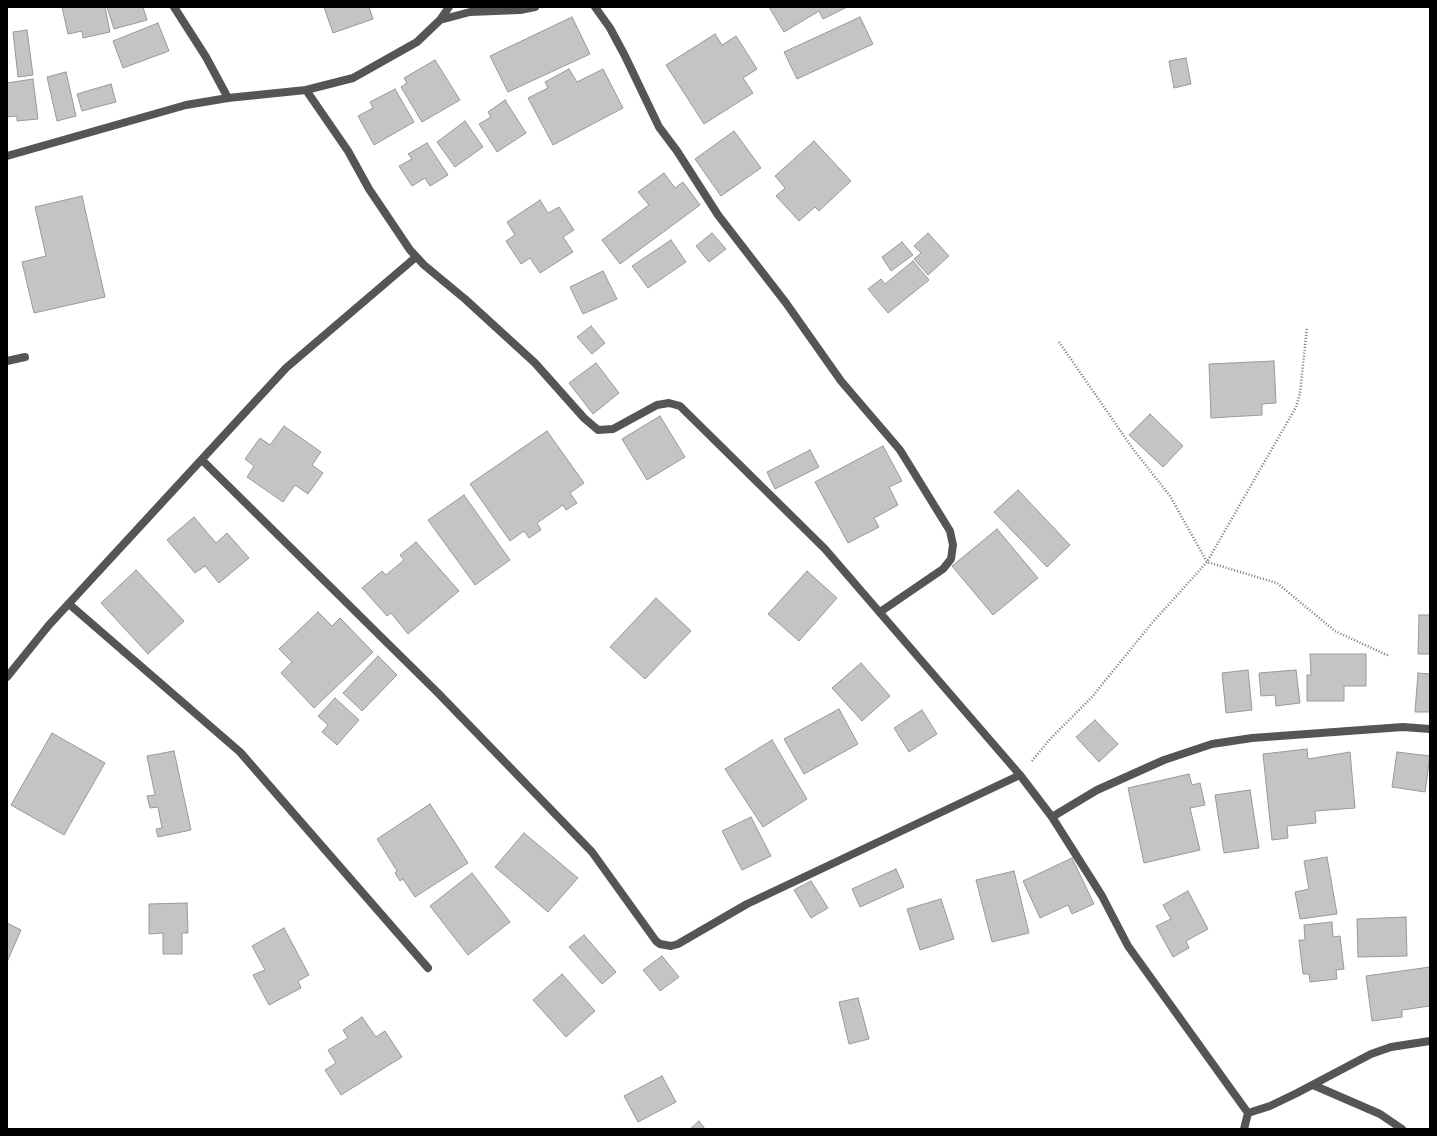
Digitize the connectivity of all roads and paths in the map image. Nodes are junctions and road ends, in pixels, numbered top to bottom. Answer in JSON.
{"nodes":[{"id":1,"x":174,"y":7,"type":"edge"},
{"id":2,"x":449,"y":7,"type":"edge"},
{"id":3,"x":535,"y":7,"type":"edge"},
{"id":4,"x":595,"y":7,"type":"edge"},
{"id":5,"x":440,"y":20,"type":"junction"},
{"id":6,"x":306,"y":90,"type":"junction"},
{"id":7,"x":228,"y":98,"type":"junction"},
{"id":8,"x":7,"y":156,"type":"edge"},
{"id":9,"x":416,"y":257,"type":"junction"},
{"id":10,"x":1306,"y":327,"type":"dead end"},
{"id":11,"x":1059,"y":342,"type":"dead end"},
{"id":12,"x":25,"y":357,"type":"dead end"},
{"id":13,"x":7,"y":361,"type":"edge"},
{"id":14,"x":202,"y":460,"type":"junction"},
{"id":15,"x":1207,"y":562,"type":"junction"},
{"id":16,"x":69,"y":604,"type":"junction"},
{"id":17,"x":880,"y":612,"type":"junction"},
{"id":18,"x":1389,"y":656,"type":"dead end"},
{"id":19,"x":7,"y":676,"type":"edge"},
{"id":20,"x":1430,"y":729,"type":"edge"},
{"id":21,"x":1020,"y":775,"type":"junction"},
{"id":22,"x":1052,"y":817,"type":"junction"},
{"id":23,"x":428,"y":968,"type":"dead end"},
{"id":24,"x":1430,"y":1040,"type":"edge"},
{"id":25,"x":1312,"y":1085,"type":"junction"},
{"id":26,"x":1248,"y":1113,"type":"junction"},
{"id":27,"x":1244,"y":1129,"type":"edge"},
{"id":28,"x":1402,"y":1129,"type":"edge"}],
"edges":[{"from":1,"to":7,"type":"street"},
{"from":2,"to":5,"type":"street"},
{"from":3,"to":5,"type":"street"},
{"from":4,"to":17,"type":"street"},
{"from":5,"to":6,"type":"street"},
{"from":6,"to":7,"type":"street"},
{"from":6,"to":9,"type":"street"},
{"from":7,"to":8,"type":"street"},
{"from":9,"to":14,"type":"street"},
{"from":9,"to":17,"type":"street"},
{"from":10,"to":15,"type":"path"},
{"from":11,"to":15,"type":"path"},
{"from":12,"to":13,"type":"street"},
{"from":14,"to":16,"type":"street"},
{"from":14,"to":21,"type":"street"},
{"from":15,"to":18,"type":"path"},
{"from":15,"to":21,"type":"path"},
{"from":16,"to":19,"type":"street"},
{"from":16,"to":23,"type":"street"},
{"from":17,"to":21,"type":"street"},
{"from":20,"to":22,"type":"street"},
{"from":21,"to":22,"type":"street"},
{"from":22,"to":26,"type":"street"},
{"from":24,"to":25,"type":"street"},
{"from":25,"to":26,"type":"street"},
{"from":25,"to":28,"type":"street"},
{"from":26,"to":27,"type":"street"}]}
